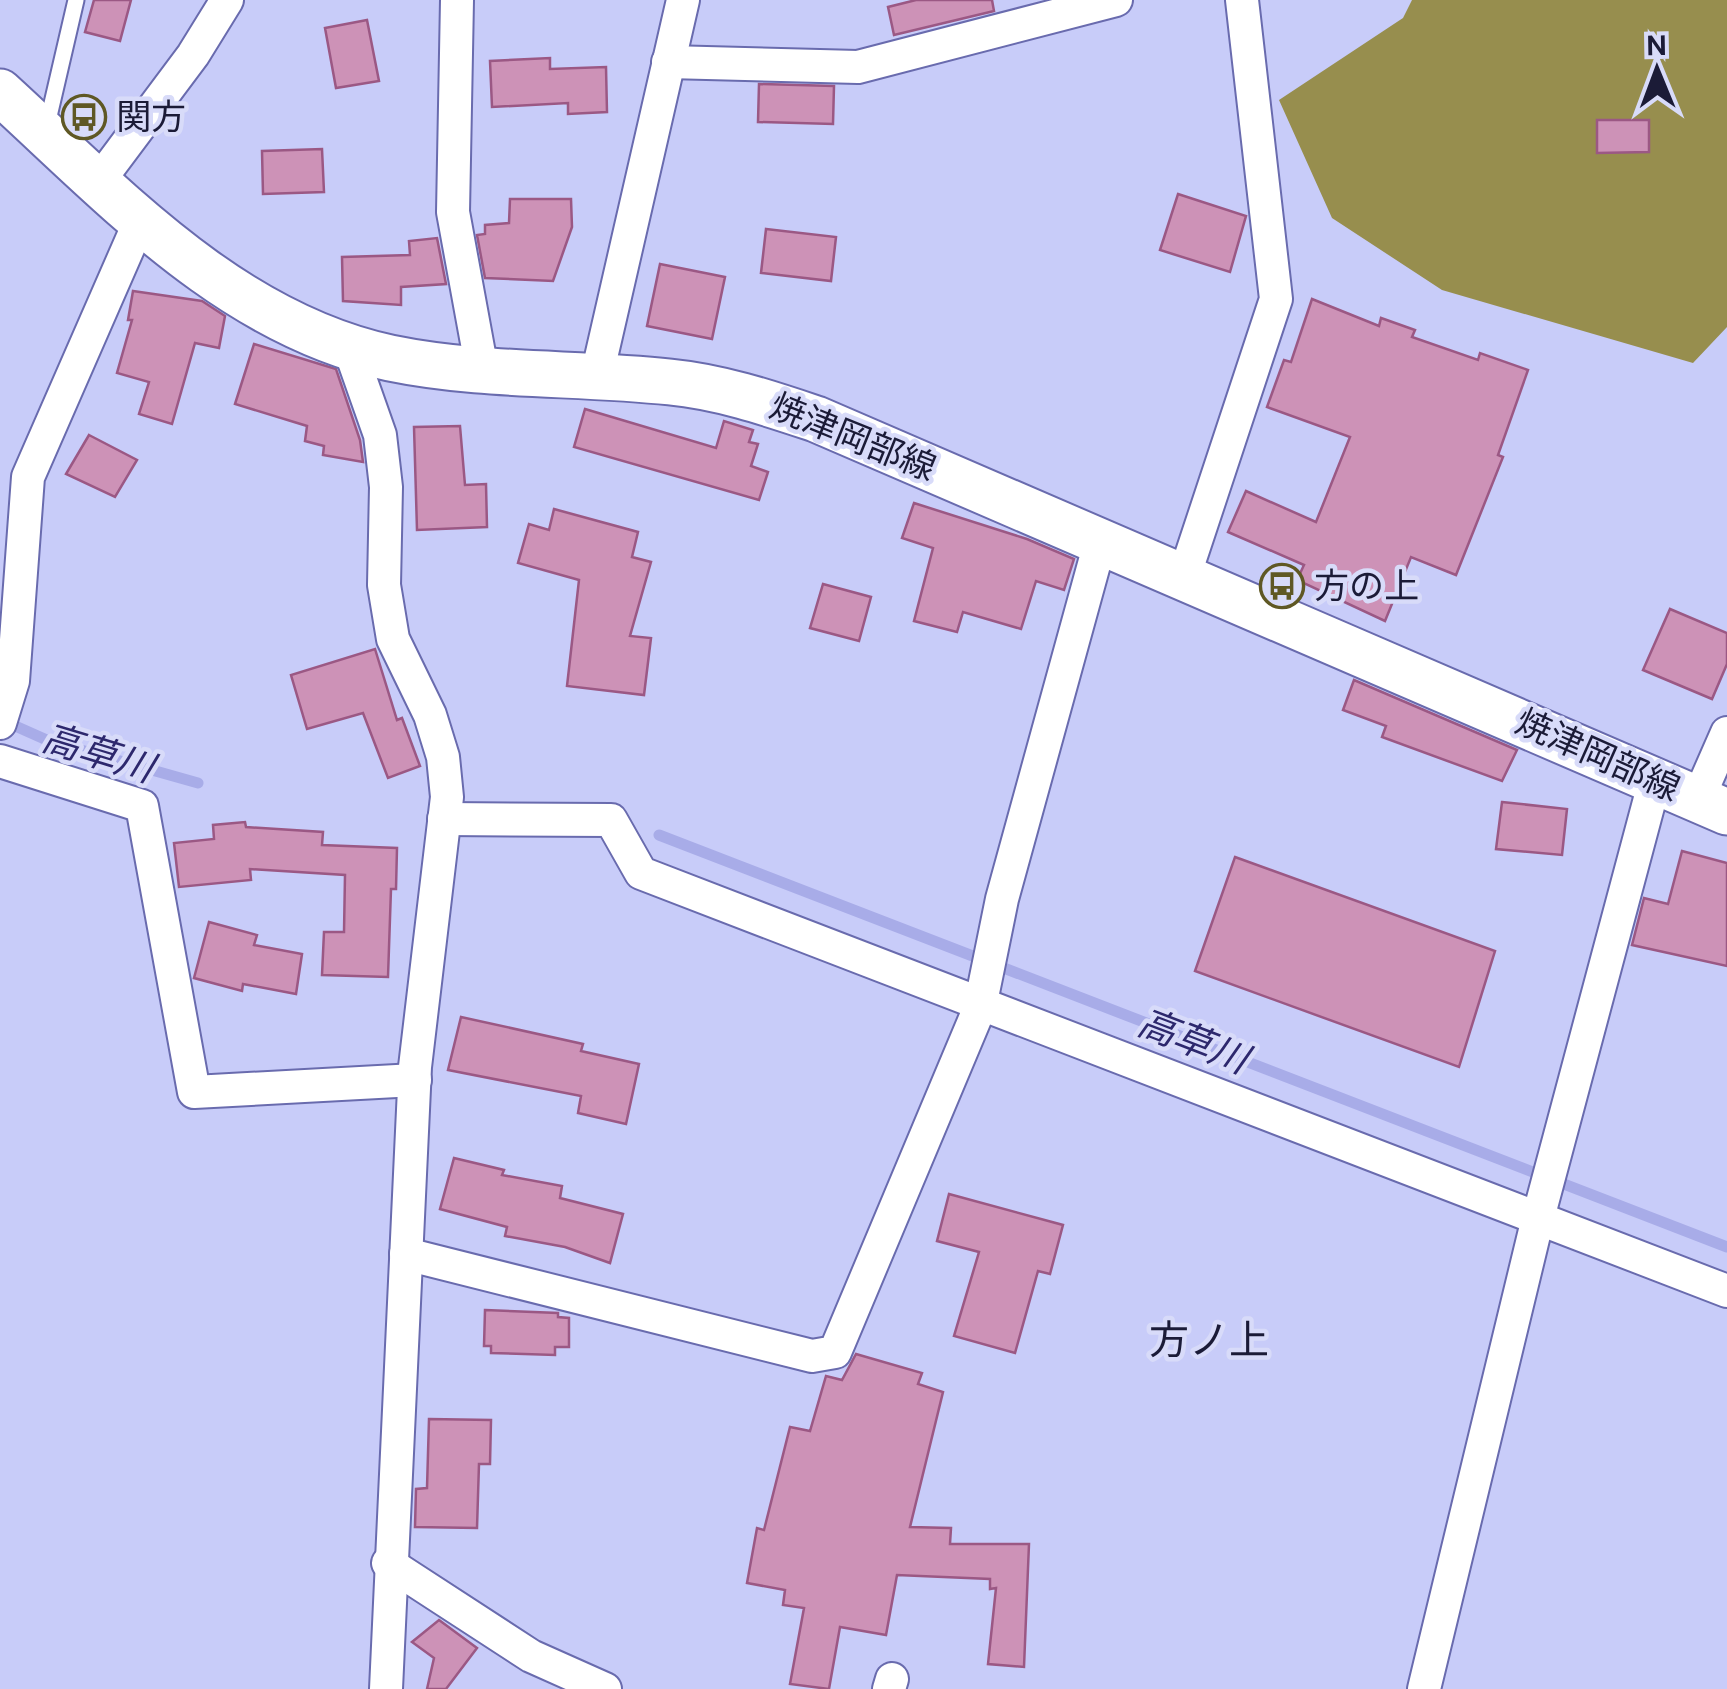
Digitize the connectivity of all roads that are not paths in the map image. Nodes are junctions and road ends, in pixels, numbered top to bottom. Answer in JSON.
{"nodes":[{"id":1,"x":76,"y":0,"type":"edge"},
{"id":2,"x":227,"y":0,"type":"edge"},
{"id":3,"x":458,"y":0,"type":"edge"},
{"id":4,"x":683,"y":0,"type":"edge"},
{"id":5,"x":1116,"y":0,"type":"edge"},
{"id":6,"x":1242,"y":0,"type":"edge"},
{"id":7,"x":668,"y":62,"type":"junction"},
{"id":8,"x":0,"y":92,"type":"edge"},
{"id":9,"x":45,"y":134,"type":"junction"},
{"id":10,"x":98,"y":182,"type":"junction"},
{"id":11,"x":140,"y":221,"type":"junction"},
{"id":12,"x":350,"y":347,"type":"junction"},
{"id":13,"x":482,"y":370,"type":"junction"},
{"id":14,"x":597,"y":375,"type":"junction"},
{"id":15,"x":1101,"y":540,"type":"junction"},
{"id":16,"x":1185,"y":574,"type":"junction"},
{"id":17,"x":4,"y":710,"type":"edge"},
{"id":18,"x":1727,"y":733,"type":"edge"},
{"id":19,"x":0,"y":761,"type":"edge"},
{"id":20,"x":1655,"y":780,"type":"junction"},
{"id":21,"x":1713,"y":805,"type":"edge"},
{"id":22,"x":444,"y":819,"type":"junction"},
{"id":23,"x":984,"y":994,"type":"junction"},
{"id":24,"x":414,"y":1080,"type":"junction"},
{"id":25,"x":1540,"y":1211,"type":"junction"},
{"id":26,"x":406,"y":1254,"type":"junction"},
{"id":27,"x":1727,"y":1291,"type":"edge"},
{"id":28,"x":388,"y":1563,"type":"junction"},
{"id":29,"x":386,"y":1689,"type":"edge"},
{"id":30,"x":605,"y":1689,"type":"edge"},
{"id":31,"x":1424,"y":1689,"type":"edge"}],
"edges":[{"from":1,"to":9,"type":"lane"},
{"from":2,"to":10,"type":"street"},
{"from":3,"to":13,"type":"street"},
{"from":4,"to":7,"type":"street"},
{"from":5,"to":7,"type":"street"},
{"from":6,"to":16,"type":"street"},
{"from":7,"to":14,"type":"street"},
{"from":8,"to":9,"type":"main road","name":"焼津岡部線"},
{"from":9,"to":10,"type":"main road","name":"焼津岡部線"},
{"from":10,"to":11,"type":"main road","name":"焼津岡部線"},
{"from":11,"to":12,"type":"main road","name":"焼津岡部線"},
{"from":11,"to":17,"type":"street"},
{"from":12,"to":13,"type":"main road","name":"焼津岡部線"},
{"from":12,"to":22,"type":"street"},
{"from":13,"to":14,"type":"main road","name":"焼津岡部線"},
{"from":14,"to":15,"type":"main road","name":"焼津岡部線"},
{"from":15,"to":16,"type":"main road","name":"焼津岡部線"},
{"from":15,"to":23,"type":"street"},
{"from":16,"to":20,"type":"main road","name":"焼津岡部線"},
{"from":18,"to":21,"type":"street"},
{"from":19,"to":24,"type":"street"},
{"from":20,"to":21,"type":"main road","name":"焼津岡部線"},
{"from":20,"to":25,"type":"street"},
{"from":22,"to":23,"type":"street"},
{"from":22,"to":24,"type":"street"},
{"from":23,"to":25,"type":"street"},
{"from":23,"to":26,"type":"street"},
{"from":24,"to":26,"type":"street"},
{"from":25,"to":27,"type":"street"},
{"from":25,"to":31,"type":"street"},
{"from":26,"to":28,"type":"street"},
{"from":28,"to":29,"type":"street"},
{"from":28,"to":30,"type":"street"}]}
